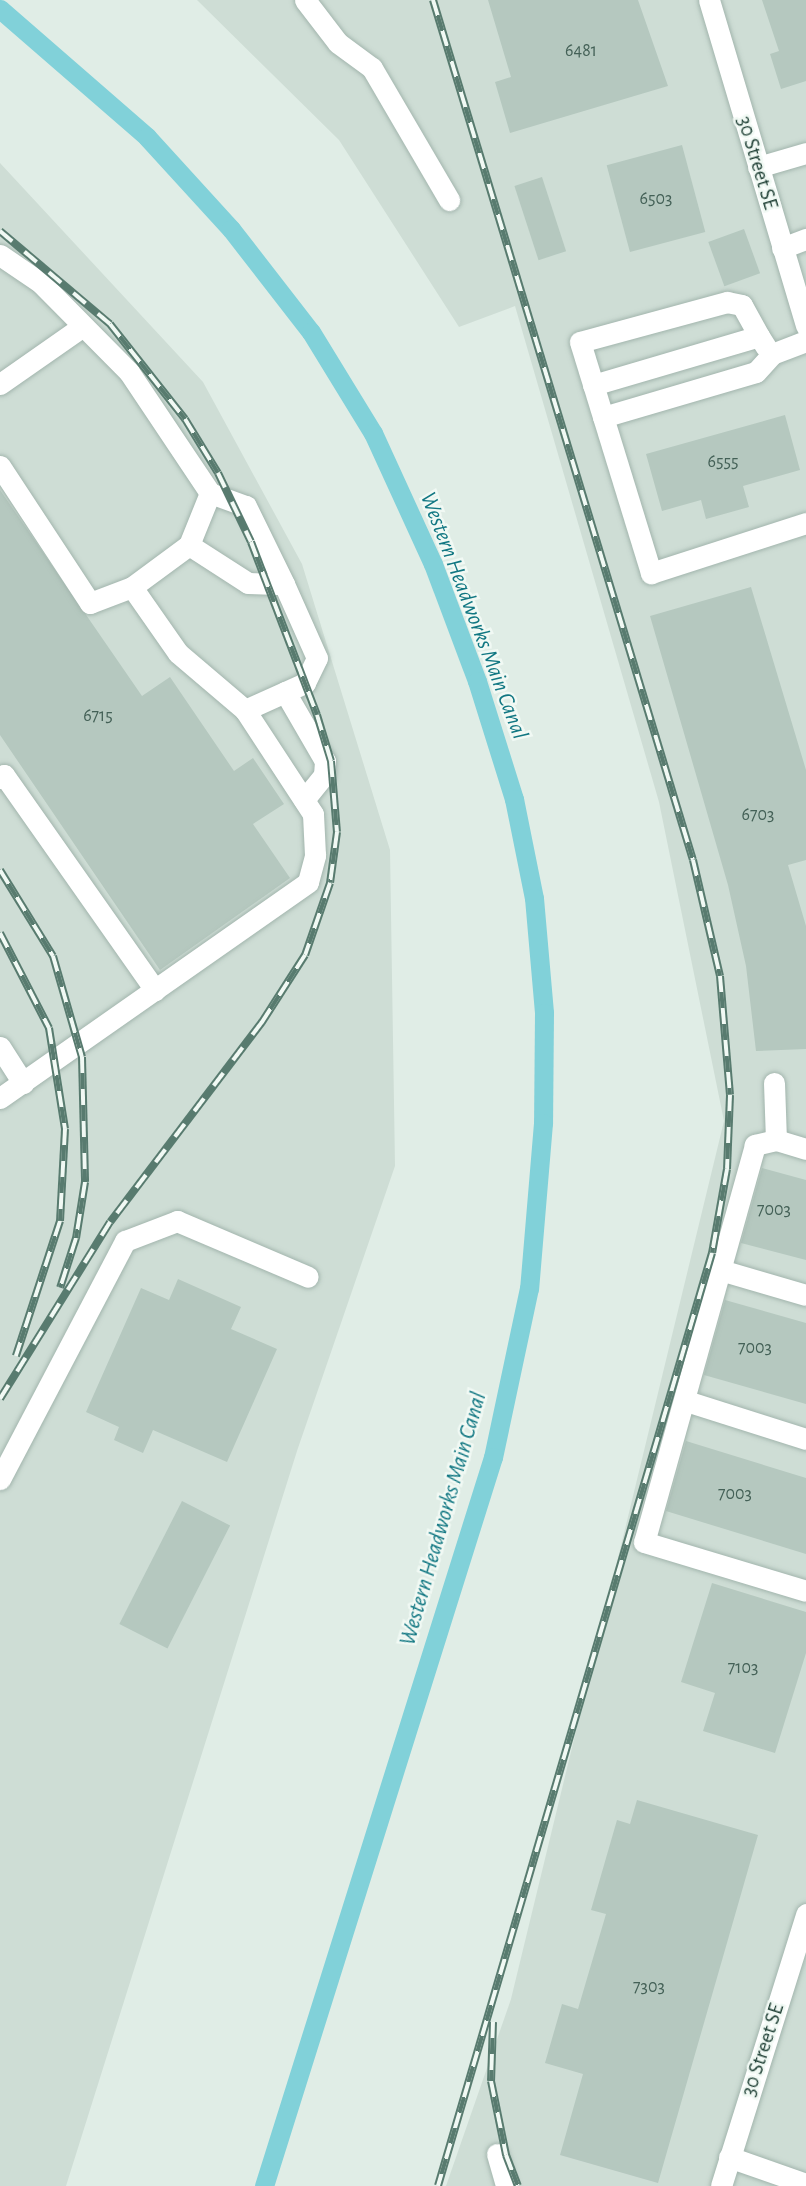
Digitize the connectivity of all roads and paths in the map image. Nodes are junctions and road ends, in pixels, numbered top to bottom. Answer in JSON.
{"nodes":[{"id":1,"x":305,"y":0,"type":"edge"},
{"id":2,"x":709,"y":0,"type":"edge"},
{"id":3,"x":806,"y":153,"type":"edge"},
{"id":4,"x":758,"y":167,"type":"junction"},
{"id":5,"x":449,"y":200,"type":"dead end"},
{"id":6,"x":806,"y":239,"type":"edge"},
{"id":7,"x":782,"y":248,"type":"junction"},
{"id":8,"x":0,"y":255,"type":"edge"},
{"id":9,"x":806,"y":326,"type":"edge"},
{"id":10,"x":83,"y":327,"type":"junction"},
{"id":11,"x":759,"y":336,"type":"junction"},
{"id":12,"x":806,"y":341,"type":"edge"},
{"id":13,"x":772,"y":354,"type":"junction"},
{"id":14,"x":0,"y":384,"type":"edge"},
{"id":15,"x":593,"y":385,"type":"junction"},
{"id":16,"x":603,"y":417,"type":"junction"},
{"id":17,"x":0,"y":466,"type":"edge"},
{"id":18,"x":210,"y":493,"type":"junction"},
{"id":19,"x":806,"y":523,"type":"edge"},
{"id":20,"x":189,"y":545,"type":"junction"},
{"id":21,"x":284,"y":584,"type":"junction"},
{"id":22,"x":131,"y":587,"type":"junction"},
{"id":23,"x":285,"y":692,"type":"junction"},
{"id":24,"x":246,"y":710,"type":"junction"},
{"id":25,"x":0,"y":778,"type":"edge"},
{"id":26,"x":304,"y":800,"type":"junction"},
{"id":27,"x":155,"y":990,"type":"junction"},
{"id":28,"x":0,"y":1047,"type":"edge"},
{"id":29,"x":23,"y":1083,"type":"junction"},
{"id":30,"x":774,"y":1083,"type":"dead end"},
{"id":31,"x":0,"y":1098,"type":"edge"},
{"id":32,"x":776,"y":1140,"type":"junction"},
{"id":33,"x":806,"y":1149,"type":"edge"},
{"id":34,"x":724,"y":1271,"type":"junction"},
{"id":35,"x":308,"y":1277,"type":"dead end"},
{"id":36,"x":806,"y":1295,"type":"edge"},
{"id":37,"x":687,"y":1401,"type":"junction"},
{"id":38,"x":806,"y":1439,"type":"edge"},
{"id":39,"x":0,"y":1479,"type":"edge"},
{"id":40,"x":806,"y":1591,"type":"edge"},
{"id":41,"x":806,"y":1914,"type":"edge"},
{"id":42,"x":497,"y":2154,"type":"dead end"},
{"id":43,"x":729,"y":2157,"type":"junction"},
{"id":44,"x":806,"y":2185,"type":"edge"},
{"id":45,"x":506,"y":2186,"type":"edge"},
{"id":46,"x":721,"y":2186,"type":"edge"}],
"edges":[{"from":1,"to":5,"type":"street"},
{"from":2,"to":4,"type":"street","name":"30 Street SE"},
{"from":3,"to":4,"type":"street"},
{"from":4,"to":7,"type":"street","name":"30 Street SE"},
{"from":6,"to":7,"type":"street"},
{"from":7,"to":9,"type":"street","name":"30 Street SE"},
{"from":8,"to":10,"type":"street"},
{"from":10,"to":14,"type":"street"},
{"from":10,"to":18,"type":"street"},
{"from":11,"to":13,"type":"street"},
{"from":11,"to":15,"type":"street"},
{"from":11,"to":15,"type":"street"},
{"from":12,"to":13,"type":"street"},
{"from":13,"to":16,"type":"street"},
{"from":15,"to":16,"type":"street"},
{"from":16,"to":19,"type":"street"},
{"from":17,"to":22,"type":"street"},
{"from":18,"to":20,"type":"street"},
{"from":18,"to":21,"type":"street"},
{"from":20,"to":21,"type":"street"},
{"from":20,"to":22,"type":"street"},
{"from":21,"to":23,"type":"street"},
{"from":22,"to":24,"type":"street"},
{"from":23,"to":24,"type":"street"},
{"from":23,"to":26,"type":"street"},
{"from":24,"to":26,"type":"street"},
{"from":25,"to":27,"type":"street"},
{"from":26,"to":27,"type":"street"},
{"from":27,"to":29,"type":"street"},
{"from":28,"to":29,"type":"street"},
{"from":29,"to":31,"type":"street"},
{"from":30,"to":32,"type":"street"},
{"from":32,"to":33,"type":"street"},
{"from":32,"to":34,"type":"street"},
{"from":34,"to":36,"type":"street"},
{"from":34,"to":37,"type":"street"},
{"from":35,"to":39,"type":"street"},
{"from":37,"to":38,"type":"street"},
{"from":37,"to":40,"type":"street"},
{"from":41,"to":43,"type":"street","name":"30 Street SE"},
{"from":42,"to":45,"type":"street"},
{"from":43,"to":44,"type":"street"},
{"from":43,"to":46,"type":"street","name":"30 Street SE"}]}
